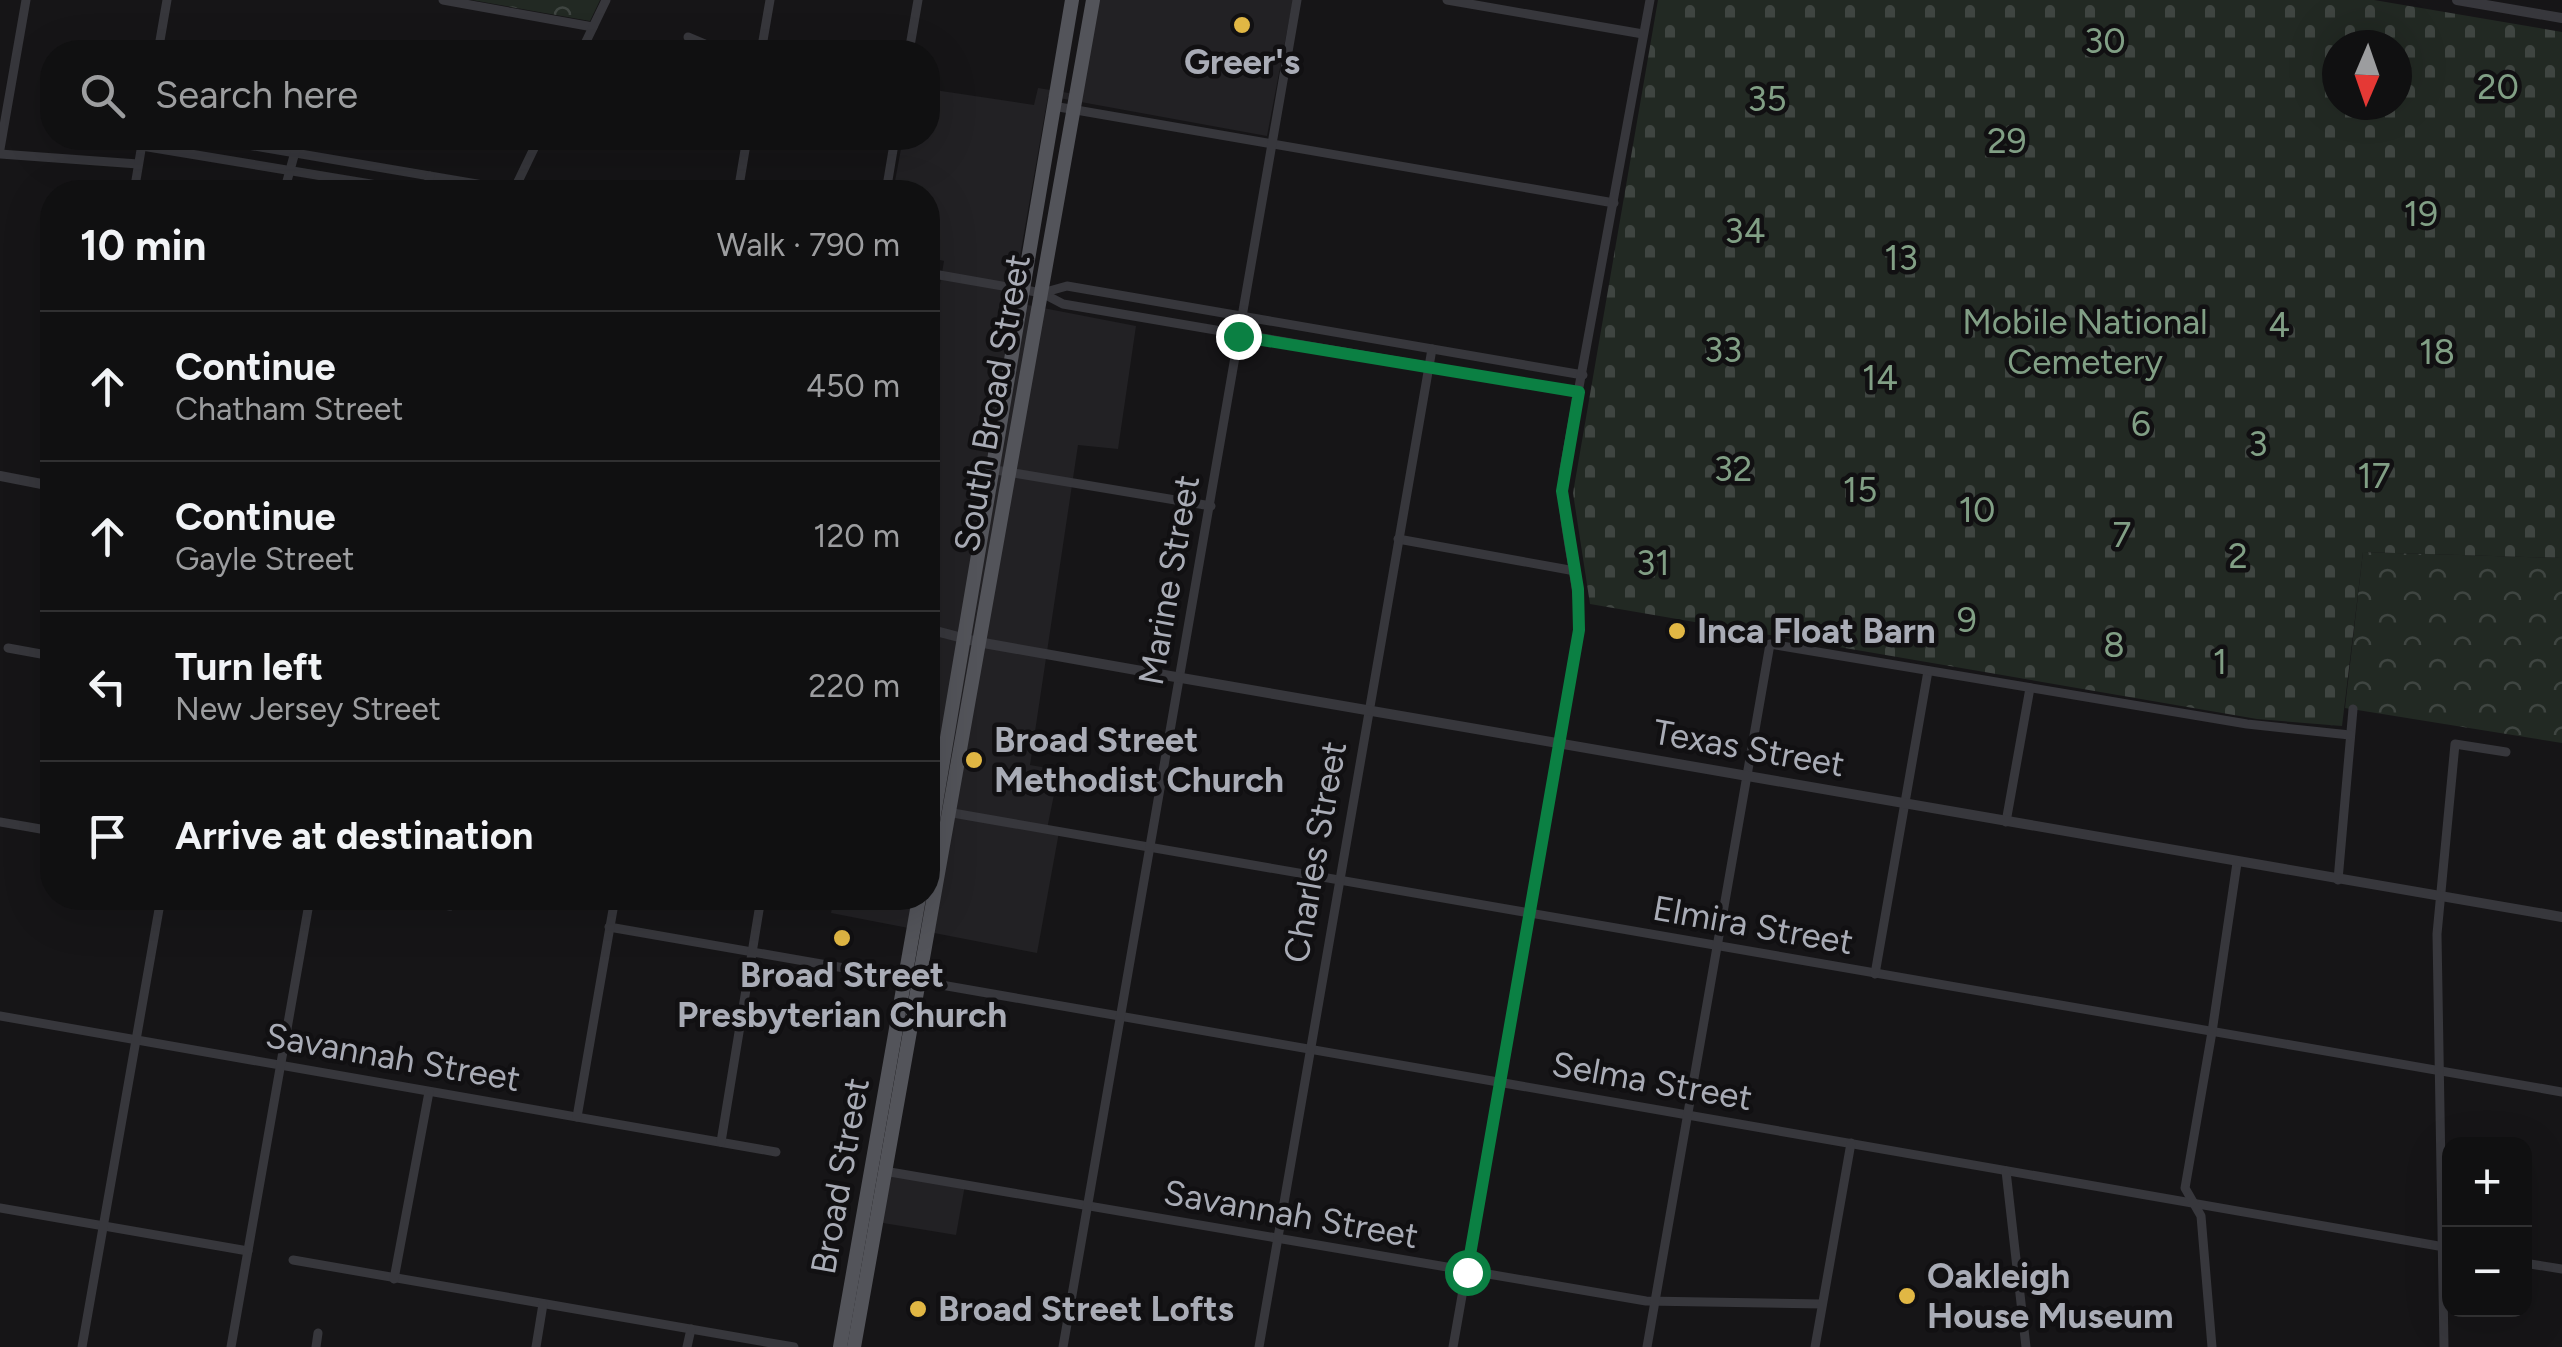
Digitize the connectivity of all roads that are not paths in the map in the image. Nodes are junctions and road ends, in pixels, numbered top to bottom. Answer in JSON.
{"nodes":[{"id":1,"x":26,"y":0,"type":"edge"},
{"id":2,"x":167,"y":0,"type":"edge"},
{"id":3,"x":443,"y":0,"type":"edge"},
{"id":4,"x":606,"y":0,"type":"edge"},
{"id":5,"x":770,"y":0,"type":"edge"},
{"id":6,"x":918,"y":0,"type":"edge"},
{"id":7,"x":1072,"y":0,"type":"edge"},
{"id":8,"x":1094,"y":0,"type":"edge"},
{"id":9,"x":1297,"y":0,"type":"edge"},
{"id":10,"x":1447,"y":0,"type":"edge"},
{"id":11,"x":1650,"y":0,"type":"edge"},
{"id":12,"x":2457,"y":0,"type":"edge"},
{"id":13,"x":466,"y":2,"type":"edge"},
{"id":14,"x":2562,"y":18,"type":"edge"},
{"id":15,"x":593,"y":27,"type":"junction"},
{"id":16,"x":1644,"y":34,"type":"junction"},
{"id":17,"x":688,"y":38,"type":"dead end"},
{"id":18,"x":160,"y":40,"type":"edge"},
{"id":19,"x":587,"y":40,"type":"edge"},
{"id":20,"x":693,"y":40,"type":"edge"},
{"id":21,"x":763,"y":40,"type":"edge"},
{"id":22,"x":911,"y":40,"type":"edge"},
{"id":23,"x":1053,"y":106,"type":"junction"},
{"id":24,"x":1074,"y":109,"type":"junction"},
{"id":25,"x":1272,"y":143,"type":"junction"},
{"id":26,"x":141,"y":150,"type":"edge"},
{"id":27,"x":184,"y":150,"type":"edge"},
{"id":28,"x":282,"y":150,"type":"edge"},
{"id":29,"x":535,"y":150,"type":"edge"},
{"id":30,"x":745,"y":150,"type":"edge"},
{"id":31,"x":893,"y":150,"type":"edge"},
{"id":32,"x":0,"y":152,"type":"edge"},
{"id":33,"x":294,"y":152,"type":"junction"},
{"id":34,"x":138,"y":164,"type":"junction"},
{"id":35,"x":288,"y":170,"type":"junction"},
{"id":36,"x":430,"y":176,"type":"junction"},
{"id":37,"x":136,"y":180,"type":"edge"},
{"id":38,"x":286,"y":180,"type":"edge"},
{"id":39,"x":349,"y":180,"type":"edge"},
{"id":40,"x":428,"y":180,"type":"edge"},
{"id":41,"x":452,"y":180,"type":"edge"},
{"id":42,"x":522,"y":180,"type":"edge"},
{"id":43,"x":740,"y":180,"type":"edge"},
{"id":44,"x":888,"y":180,"type":"edge"},
{"id":45,"x":1614,"y":202,"type":"junction"},
{"id":46,"x":940,"y":275,"type":"edge"},
{"id":47,"x":1021,"y":289,"type":"junction"},
{"id":48,"x":1042,"y":293,"type":"junction"},
{"id":49,"x":1241,"y":316,"type":"junction"},
{"id":50,"x":1238,"y":336,"type":"junction"},
{"id":51,"x":1432,"y":349,"type":"junction"},
{"id":52,"x":1429,"y":366,"type":"junction"},
{"id":53,"x":1582,"y":375,"type":"junction"},
{"id":54,"x":1579,"y":392,"type":"junction"},
{"id":55,"x":1003,"y":395,"type":"junction"},
{"id":56,"x":1023,"y":399,"type":"junction"},
{"id":57,"x":990,"y":470,"type":"junction"},
{"id":58,"x":1011,"y":473,"type":"junction"},
{"id":59,"x":0,"y":476,"type":"edge"},
{"id":60,"x":40,"y":484,"type":"edge"},
{"id":61,"x":1210,"y":506,"type":"junction"},
{"id":62,"x":1398,"y":538,"type":"junction"},
{"id":63,"x":1575,"y":571,"type":"junction"},
{"id":64,"x":940,"y":632,"type":"edge"},
{"id":65,"x":971,"y":640,"type":"junction"},
{"id":66,"x":8,"y":648,"type":"dead end"},
{"id":67,"x":40,"y":654,"type":"edge"},
{"id":68,"x":1928,"y":671,"type":"junction"},
{"id":69,"x":1180,"y":678,"type":"junction"},
{"id":70,"x":2030,"y":688,"type":"junction"},
{"id":71,"x":2352,"y":708,"type":"dead end"},
{"id":72,"x":1367,"y":710,"type":"junction"},
{"id":73,"x":2350,"y":735,"type":"junction"},
{"id":74,"x":1559,"y":743,"type":"junction"},
{"id":75,"x":2506,"y":752,"type":"dead end"},
{"id":76,"x":1747,"y":776,"type":"junction"},
{"id":77,"x":1904,"y":804,"type":"junction"},
{"id":78,"x":942,"y":811,"type":"junction"},
{"id":79,"x":940,"y":817,"type":"edge"},
{"id":80,"x":0,"y":822,"type":"edge"},
{"id":81,"x":940,"y":822,"type":"edge"},
{"id":82,"x":2006,"y":822,"type":"junction"},
{"id":83,"x":40,"y":829,"type":"edge"},
{"id":84,"x":1150,"y":848,"type":"junction"},
{"id":85,"x":2237,"y":863,"type":"junction"},
{"id":86,"x":1338,"y":880,"type":"junction"},
{"id":87,"x":2338,"y":880,"type":"junction"},
{"id":88,"x":2442,"y":897,"type":"junction"},
{"id":89,"x":159,"y":910,"type":"edge"},
{"id":90,"x":308,"y":910,"type":"edge"},
{"id":91,"x":612,"y":910,"type":"edge"},
{"id":92,"x":759,"y":910,"type":"edge"},
{"id":93,"x":918,"y":910,"type":"edge"},
{"id":94,"x":925,"y":910,"type":"edge"},
{"id":95,"x":1529,"y":913,"type":"junction"},
{"id":96,"x":2562,"y":917,"type":"edge"},
{"id":97,"x":609,"y":927,"type":"junction"},
{"id":98,"x":1717,"y":946,"type":"junction"},
{"id":99,"x":752,"y":953,"type":"junction"},
{"id":100,"x":1876,"y":974,"type":"junction"},
{"id":101,"x":912,"y":982,"type":"junction"},
{"id":102,"x":0,"y":1016,"type":"edge"},
{"id":103,"x":1121,"y":1018,"type":"junction"},
{"id":104,"x":2212,"y":1032,"type":"junction"},
{"id":105,"x":137,"y":1039,"type":"junction"},
{"id":106,"x":1308,"y":1051,"type":"junction"},
{"id":107,"x":281,"y":1065,"type":"junction"},
{"id":108,"x":2438,"y":1070,"type":"junction"},
{"id":109,"x":1498,"y":1083,"type":"junction"},
{"id":110,"x":428,"y":1092,"type":"junction"},
{"id":111,"x":2562,"y":1092,"type":"edge"},
{"id":112,"x":1688,"y":1115,"type":"junction"},
{"id":113,"x":577,"y":1118,"type":"junction"},
{"id":114,"x":721,"y":1142,"type":"junction"},
{"id":115,"x":1851,"y":1143,"type":"junction"},
{"id":116,"x":776,"y":1152,"type":"dead end"},
{"id":117,"x":879,"y":1170,"type":"junction"},
{"id":118,"x":2006,"y":1171,"type":"junction"},
{"id":119,"x":2192,"y":1203,"type":"junction"},
{"id":120,"x":1088,"y":1206,"type":"junction"},
{"id":121,"x":0,"y":1208,"type":"edge"},
{"id":122,"x":104,"y":1226,"type":"junction"},
{"id":123,"x":2445,"y":1227,"type":"edge"},
{"id":124,"x":1276,"y":1240,"type":"junction"},
{"id":125,"x":2442,"y":1247,"type":"edge"},
{"id":126,"x":248,"y":1251,"type":"junction"},
{"id":127,"x":292,"y":1260,"type":"dead end"},
{"id":128,"x":2532,"y":1264,"type":"edge"},
{"id":129,"x":2562,"y":1269,"type":"edge"},
{"id":130,"x":1467,"y":1272,"type":"junction"},
{"id":131,"x":394,"y":1279,"type":"junction"},
{"id":132,"x":1656,"y":1302,"type":"junction"},
{"id":133,"x":544,"y":1304,"type":"junction"},
{"id":134,"x":1822,"y":1304,"type":"junction"},
{"id":135,"x":2445,"y":1317,"type":"edge"},
{"id":136,"x":690,"y":1329,"type":"junction"},
{"id":137,"x":318,"y":1333,"type":"dead end"},
{"id":138,"x":82,"y":1347,"type":"edge"},
{"id":139,"x":231,"y":1347,"type":"edge"},
{"id":140,"x":316,"y":1347,"type":"edge"},
{"id":141,"x":536,"y":1347,"type":"edge"},
{"id":142,"x":687,"y":1347,"type":"edge"},
{"id":143,"x":794,"y":1347,"type":"edge"},
{"id":144,"x":840,"y":1347,"type":"edge"},
{"id":145,"x":854,"y":1347,"type":"edge"},
{"id":146,"x":1063,"y":1347,"type":"edge"},
{"id":147,"x":1259,"y":1347,"type":"edge"},
{"id":148,"x":1454,"y":1347,"type":"edge"},
{"id":149,"x":1647,"y":1347,"type":"edge"},
{"id":150,"x":1815,"y":1347,"type":"edge"},
{"id":151,"x":2026,"y":1347,"type":"edge"},
{"id":152,"x":2212,"y":1347,"type":"edge"},
{"id":153,"x":2444,"y":1347,"type":"edge"}],
"edges":[{"from":1,"to":32,"type":"street"},
{"from":2,"to":18,"type":"street"},
{"from":3,"to":13,"type":"street"},
{"from":4,"to":15,"type":"street"},
{"from":5,"to":21,"type":"street"},
{"from":6,"to":22,"type":"street"},
{"from":7,"to":23,"type":"main road"},
{"from":8,"to":24,"type":"main road","name":"South Broad Street"},
{"from":9,"to":25,"type":"street","name":"Marine Street"},
{"from":10,"to":16,"type":"street"},
{"from":11,"to":16,"type":"street"},
{"from":12,"to":14,"type":"street"},
{"from":13,"to":15,"type":"street"},
{"from":15,"to":19,"type":"street"},
{"from":16,"to":45,"type":"street"},
{"from":17,"to":20,"type":"street"},
{"from":23,"to":24,"type":"street"},
{"from":23,"to":47,"type":"main road"},
{"from":24,"to":25,"type":"street"},
{"from":24,"to":48,"type":"main road","name":"South Broad Street"},
{"from":25,"to":45,"type":"street"},
{"from":25,"to":49,"type":"street","name":"Marine Street"},
{"from":26,"to":34,"type":"street"},
{"from":27,"to":35,"type":"street"},
{"from":28,"to":33,"type":"street"},
{"from":29,"to":42,"type":"street"},
{"from":30,"to":43,"type":"street"},
{"from":31,"to":44,"type":"street"},
{"from":32,"to":34,"type":"street"},
{"from":33,"to":35,"type":"street"},
{"from":33,"to":36,"type":"street"},
{"from":34,"to":37,"type":"street"},
{"from":35,"to":38,"type":"street"},
{"from":35,"to":39,"type":"street"},
{"from":36,"to":40,"type":"street"},
{"from":36,"to":41,"type":"street"},
{"from":45,"to":53,"type":"street"},
{"from":46,"to":47,"type":"street"},
{"from":47,"to":48,"type":"street"},
{"from":47,"to":55,"type":"main road"},
{"from":48,"to":49,"type":"street"},
{"from":48,"to":50,"type":"street"},
{"from":48,"to":56,"type":"main road","name":"South Broad Street"},
{"from":49,"to":50,"type":"street","name":"Marine Street"},
{"from":49,"to":51,"type":"street"},
{"from":50,"to":52,"type":"street"},
{"from":50,"to":61,"type":"street","name":"Marine Street"},
{"from":51,"to":52,"type":"street","name":"Charles Street"},
{"from":51,"to":53,"type":"street"},
{"from":52,"to":54,"type":"street"},
{"from":52,"to":62,"type":"street","name":"Charles Street"},
{"from":53,"to":54,"type":"street"},
{"from":54,"to":63,"type":"street"},
{"from":55,"to":56,"type":"street"},
{"from":55,"to":57,"type":"main road"},
{"from":56,"to":58,"type":"main road","name":"South Broad Street"},
{"from":57,"to":58,"type":"street"},
{"from":57,"to":65,"type":"main road"},
{"from":58,"to":61,"type":"street"},
{"from":58,"to":65,"type":"main road","name":"South Broad Street"},
{"from":59,"to":60,"type":"street"},
{"from":61,"to":69,"type":"street","name":"Marine Street"},
{"from":62,"to":63,"type":"street"},
{"from":62,"to":72,"type":"street","name":"Charles Street"},
{"from":63,"to":74,"type":"street"},
{"from":64,"to":65,"type":"street","name":"Texas Street"},
{"from":65,"to":69,"type":"street","name":"Texas Street"},
{"from":65,"to":78,"type":"main road"},
{"from":66,"to":67,"type":"street"},
{"from":68,"to":70,"type":"street"},
{"from":68,"to":76,"type":"street"},
{"from":68,"to":77,"type":"street"},
{"from":69,"to":72,"type":"street","name":"Texas Street"},
{"from":69,"to":84,"type":"street","name":"Marine Street"},
{"from":70,"to":73,"type":"street"},
{"from":70,"to":82,"type":"street"},
{"from":71,"to":73,"type":"street"},
{"from":72,"to":74,"type":"street","name":"Texas Street"},
{"from":72,"to":86,"type":"street","name":"Charles Street"},
{"from":73,"to":87,"type":"street"},
{"from":74,"to":76,"type":"street","name":"Texas Street"},
{"from":74,"to":95,"type":"street"},
{"from":75,"to":88,"type":"street"},
{"from":76,"to":77,"type":"street","name":"Texas Street"},
{"from":76,"to":98,"type":"street"},
{"from":77,"to":82,"type":"street","name":"Texas Street"},
{"from":77,"to":100,"type":"street"},
{"from":78,"to":79,"type":"main road"},
{"from":78,"to":81,"type":"main road"},
{"from":78,"to":84,"type":"street","name":"Elmira Street"},
{"from":80,"to":83,"type":"street"},
{"from":82,"to":85,"type":"street","name":"Texas Street"},
{"from":84,"to":86,"type":"street","name":"Elmira Street"},
{"from":84,"to":103,"type":"street","name":"Marine Street"},
{"from":85,"to":87,"type":"street","name":"Texas Street"},
{"from":85,"to":104,"type":"street"},
{"from":86,"to":95,"type":"street","name":"Elmira Street"},
{"from":86,"to":106,"type":"street","name":"Charles Street"},
{"from":87,"to":88,"type":"street","name":"Texas Street"},
{"from":88,"to":96,"type":"street","name":"Texas Street"},
{"from":88,"to":108,"type":"street"},
{"from":89,"to":105,"type":"street"},
{"from":90,"to":107,"type":"street"},
{"from":91,"to":97,"type":"street"},
{"from":92,"to":99,"type":"street"},
{"from":93,"to":101,"type":"main road","name":"Broad Street"},
{"from":94,"to":101,"type":"main road"},
{"from":95,"to":98,"type":"street","name":"Elmira Street"},
{"from":95,"to":109,"type":"street"},
{"from":97,"to":99,"type":"street","name":"Selma Street"},
{"from":97,"to":113,"type":"street"},
{"from":98,"to":100,"type":"street","name":"Elmira Street"},
{"from":98,"to":112,"type":"street"},
{"from":99,"to":101,"type":"street","name":"Selma Street"},
{"from":99,"to":114,"type":"street"},
{"from":100,"to":104,"type":"street","name":"Elmira Street"},
{"from":101,"to":103,"type":"street","name":"Selma Street"},
{"from":101,"to":117,"type":"main road","name":"Broad Street"},
{"from":102,"to":105,"type":"street","name":"Savannah Street"},
{"from":103,"to":106,"type":"street","name":"Selma Street"},
{"from":103,"to":120,"type":"street","name":"Marine Street"},
{"from":104,"to":108,"type":"street","name":"Elmira Street"},
{"from":104,"to":119,"type":"street"},
{"from":105,"to":107,"type":"street","name":"Savannah Street"},
{"from":105,"to":122,"type":"street"},
{"from":106,"to":109,"type":"street","name":"Selma Street"},
{"from":106,"to":124,"type":"street","name":"Charles Street"},
{"from":107,"to":110,"type":"street","name":"Savannah Street"},
{"from":107,"to":126,"type":"street"},
{"from":108,"to":111,"type":"street","name":"Elmira Street"},
{"from":108,"to":123,"type":"street"},
{"from":109,"to":112,"type":"street","name":"Selma Street"},
{"from":109,"to":130,"type":"street"},
{"from":110,"to":113,"type":"street","name":"Savannah Street"},
{"from":110,"to":131,"type":"street"},
{"from":112,"to":115,"type":"street","name":"Selma Street"},
{"from":112,"to":132,"type":"street"},
{"from":113,"to":114,"type":"street","name":"Savannah Street"},
{"from":114,"to":116,"type":"street","name":"Savannah Street"},
{"from":115,"to":118,"type":"street","name":"Selma Street"},
{"from":115,"to":134,"type":"street"},
{"from":117,"to":120,"type":"street","name":"Savannah Street"},
{"from":117,"to":144,"type":"main road","name":"Broad Street"},
{"from":117,"to":145,"type":"main road"},
{"from":118,"to":119,"type":"street","name":"Selma Street"},
{"from":118,"to":151,"type":"street"},
{"from":119,"to":125,"type":"street","name":"Selma Street"},
{"from":119,"to":152,"type":"street"},
{"from":120,"to":124,"type":"street","name":"Savannah Street"},
{"from":120,"to":146,"type":"street","name":"Marine Street"},
{"from":121,"to":122,"type":"street"},
{"from":122,"to":126,"type":"street"},
{"from":122,"to":138,"type":"street"},
{"from":124,"to":130,"type":"street","name":"Savannah Street"},
{"from":124,"to":147,"type":"street","name":"Charles Street"},
{"from":126,"to":139,"type":"street"},
{"from":127,"to":131,"type":"street"},
{"from":128,"to":129,"type":"street"},
{"from":130,"to":132,"type":"street","name":"Savannah Street"},
{"from":130,"to":148,"type":"street"},
{"from":131,"to":133,"type":"street"},
{"from":132,"to":134,"type":"street","name":"Savannah Street"},
{"from":132,"to":149,"type":"street"},
{"from":133,"to":136,"type":"street"},
{"from":133,"to":141,"type":"street"},
{"from":134,"to":150,"type":"street"},
{"from":135,"to":153,"type":"street"},
{"from":136,"to":142,"type":"street"},
{"from":136,"to":143,"type":"street"},
{"from":137,"to":140,"type":"street"}]}
